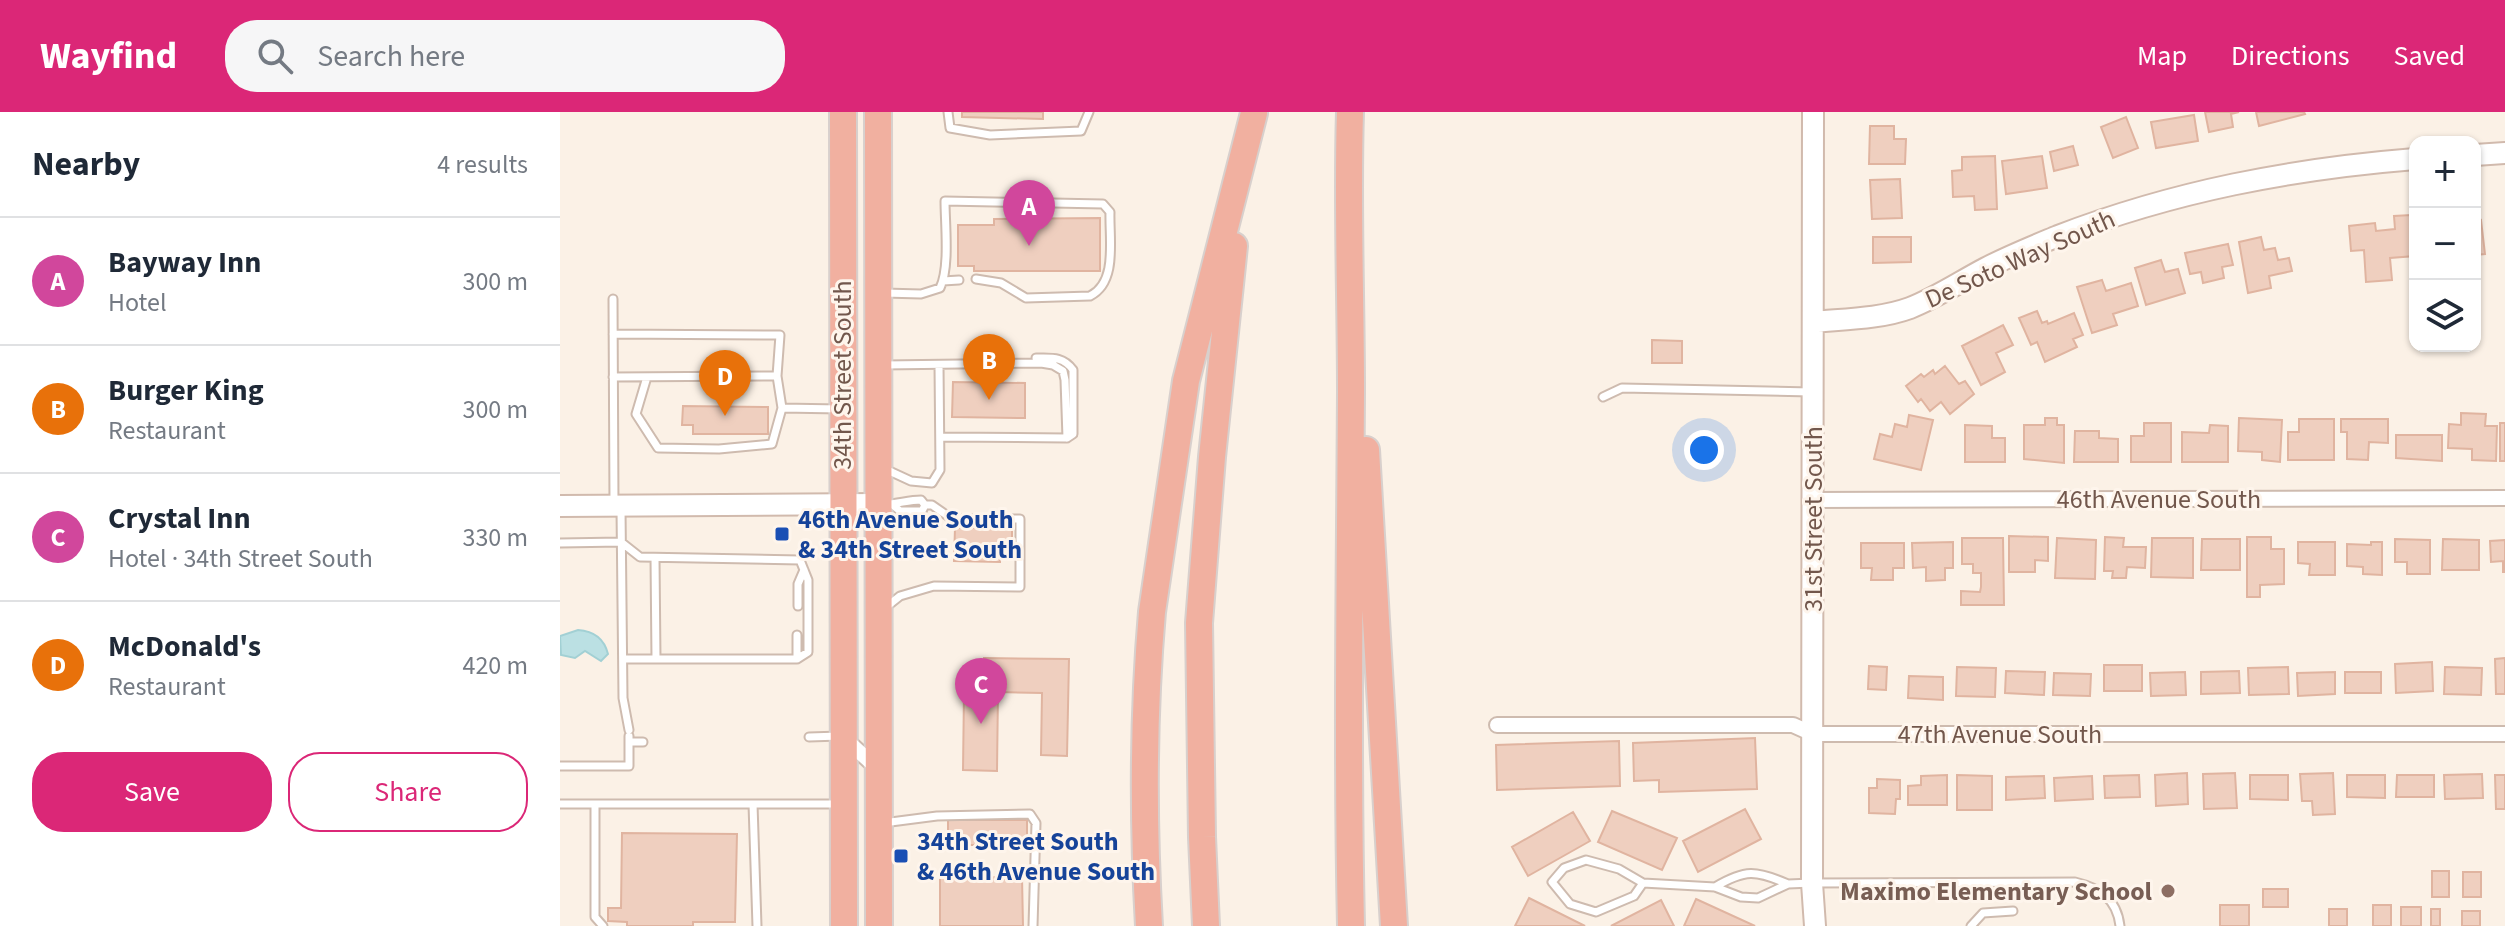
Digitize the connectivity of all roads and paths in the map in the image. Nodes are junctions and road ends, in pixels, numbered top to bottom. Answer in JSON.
{"nodes":[{"id":1,"x":843,"y":112,"type":"edge"},
{"id":2,"x":862,"y":112,"type":"edge"},
{"id":3,"x":878,"y":112,"type":"edge"},
{"id":4,"x":948,"y":112,"type":"edge"},
{"id":5,"x":1089,"y":112,"type":"edge"},
{"id":6,"x":1254,"y":112,"type":"edge"},
{"id":7,"x":1350,"y":112,"type":"edge"},
{"id":8,"x":1813,"y":112,"type":"edge"},
{"id":9,"x":2505,"y":153,"type":"edge"},
{"id":10,"x":2481,"y":155,"type":"edge"},
{"id":11,"x":2409,"y":160,"type":"edge"},
{"id":12,"x":878,"y":175,"type":"junction"},
{"id":13,"x":976,"y":279,"type":"dead end"},
{"id":14,"x":959,"y":280,"type":"dead end"},
{"id":15,"x":943,"y":281,"type":"junction"},
{"id":16,"x":878,"y":293,"type":"junction"},
{"id":17,"x":613,"y":299,"type":"dead end"},
{"id":18,"x":1813,"y":322,"type":"junction"},
{"id":19,"x":613,"y":334,"type":"junction"},
{"id":20,"x":878,"y":365,"type":"junction"},
{"id":21,"x":939,"y":365,"type":"junction"},
{"id":22,"x":777,"y":376,"type":"junction"},
{"id":23,"x":613,"y":377,"type":"junction"},
{"id":24,"x":647,"y":377,"type":"junction"},
{"id":25,"x":1351,"y":388,"type":"junction"},
{"id":26,"x":1813,"y":392,"type":"junction"},
{"id":27,"x":1603,"y":397,"type":"dead end"},
{"id":28,"x":782,"y":408,"type":"junction"},
{"id":29,"x":842,"y":410,"type":"junction"},
{"id":30,"x":940,"y":437,"type":"junction"},
{"id":31,"x":878,"y":466,"type":"junction"},
{"id":32,"x":2505,"y":498,"type":"edge"},
{"id":33,"x":1812,"y":500,"type":"junction"},
{"id":34,"x":885,"y":504,"type":"junction"},
{"id":35,"x":842,"y":505,"type":"junction"},
{"id":36,"x":560,"y":506,"type":"edge"},
{"id":37,"x":618,"y":506,"type":"junction"},
{"id":38,"x":621,"y":542,"type":"junction"},
{"id":39,"x":560,"y":543,"type":"edge"},
{"id":40,"x":655,"y":558,"type":"junction"},
{"id":41,"x":804,"y":570,"type":"junction"},
{"id":42,"x":798,"y":606,"type":"dead end"},
{"id":43,"x":878,"y":615,"type":"junction"},
{"id":44,"x":797,"y":635,"type":"dead end"},
{"id":45,"x":623,"y":659,"type":"junction"},
{"id":46,"x":656,"y":659,"type":"junction"},
{"id":47,"x":797,"y":659,"type":"junction"},
{"id":48,"x":1497,"y":725,"type":"dead end"},
{"id":49,"x":1813,"y":734,"type":"junction"},
{"id":50,"x":2505,"y":734,"type":"edge"},
{"id":51,"x":629,"y":736,"type":"junction"},
{"id":52,"x":843,"y":736,"type":"junction"},
{"id":53,"x":809,"y":737,"type":"dead end"},
{"id":54,"x":643,"y":742,"type":"dead end"},
{"id":55,"x":560,"y":766,"type":"edge"},
{"id":56,"x":878,"y":769,"type":"junction"},
{"id":57,"x":560,"y":804,"type":"edge"},
{"id":58,"x":595,"y":804,"type":"junction"},
{"id":59,"x":753,"y":804,"type":"junction"},
{"id":60,"x":843,"y":804,"type":"junction"},
{"id":61,"x":879,"y":823,"type":"junction"},
{"id":62,"x":1145,"y":861,"type":"junction"},
{"id":63,"x":1643,"y":883,"type":"junction"},
{"id":64,"x":1812,"y":883,"type":"junction"},
{"id":65,"x":1788,"y":884,"type":"junction"},
{"id":66,"x":1715,"y":887,"type":"junction"},
{"id":67,"x":2013,"y":911,"type":"dead end"},
{"id":68,"x":603,"y":926,"type":"edge"},
{"id":69,"x":757,"y":926,"type":"edge"},
{"id":70,"x":844,"y":926,"type":"edge"},
{"id":71,"x":879,"y":926,"type":"edge"},
{"id":72,"x":1033,"y":926,"type":"edge"},
{"id":73,"x":1138,"y":926,"type":"edge"},
{"id":74,"x":1149,"y":926,"type":"edge"},
{"id":75,"x":1206,"y":926,"type":"edge"},
{"id":76,"x":1351,"y":926,"type":"edge"},
{"id":77,"x":1394,"y":926,"type":"edge"},
{"id":78,"x":1815,"y":926,"type":"edge"},
{"id":79,"x":1971,"y":926,"type":"edge"},
{"id":80,"x":2120,"y":926,"type":"edge"}],
"edges":[{"from":1,"to":29,"type":"highway","name":"34th Street South"},
{"from":2,"to":12,"type":"highway"},
{"from":3,"to":12,"type":"highway","name":"34th Street South"},
{"from":4,"to":5,"type":"lane"},
{"from":6,"to":62,"type":"highway"},
{"from":6,"to":75,"type":"highway"},
{"from":7,"to":25,"type":"highway"},
{"from":8,"to":18,"type":"street","name":"31st Street South"},
{"from":9,"to":10,"type":"street"},
{"from":11,"to":18,"type":"street","name":"De Soto Way South"},
{"from":12,"to":16,"type":"highway","name":"34th Street South"},
{"from":13,"to":15,"type":"lane"},
{"from":14,"to":15,"type":"lane"},
{"from":15,"to":16,"type":"lane"},
{"from":16,"to":20,"type":"highway","name":"34th Street South"},
{"from":17,"to":19,"type":"lane"},
{"from":18,"to":26,"type":"street","name":"31st Street South"},
{"from":19,"to":22,"type":"lane"},
{"from":19,"to":23,"type":"lane"},
{"from":20,"to":21,"type":"lane"},
{"from":20,"to":31,"type":"highway","name":"34th Street South"},
{"from":21,"to":30,"type":"lane"},
{"from":21,"to":30,"type":"lane"},
{"from":22,"to":24,"type":"lane"},
{"from":22,"to":28,"type":"lane"},
{"from":23,"to":24,"type":"lane"},
{"from":23,"to":37,"type":"lane"},
{"from":24,"to":28,"type":"lane"},
{"from":25,"to":76,"type":"highway"},
{"from":25,"to":77,"type":"highway"},
{"from":26,"to":27,"type":"lane"},
{"from":26,"to":33,"type":"street","name":"31st Street South"},
{"from":28,"to":29,"type":"lane"},
{"from":29,"to":35,"type":"highway","name":"34th Street South"},
{"from":30,"to":31,"type":"lane"},
{"from":31,"to":34,"type":"highway","name":"34th Street South"},
{"from":32,"to":33,"type":"street","name":"46th Avenue South"},
{"from":33,"to":49,"type":"street","name":"31st Street South"},
{"from":34,"to":35,"type":"street"},
{"from":34,"to":43,"type":"highway","name":"34th Street South"},
{"from":34,"to":43,"type":"lane"},
{"from":35,"to":37,"type":"street"},
{"from":35,"to":52,"type":"highway","name":"34th Street South"},
{"from":36,"to":37,"type":"street"},
{"from":37,"to":38,"type":"lane"},
{"from":38,"to":39,"type":"lane"},
{"from":38,"to":40,"type":"lane"},
{"from":38,"to":45,"type":"lane"},
{"from":40,"to":41,"type":"lane"},
{"from":40,"to":46,"type":"lane"},
{"from":41,"to":42,"type":"lane"},
{"from":41,"to":47,"type":"lane"},
{"from":43,"to":56,"type":"highway","name":"34th Street South"},
{"from":44,"to":47,"type":"lane"},
{"from":45,"to":46,"type":"lane"},
{"from":45,"to":51,"type":"lane"},
{"from":46,"to":47,"type":"lane"},
{"from":48,"to":49,"type":"street","name":"47th Avenue South"},
{"from":49,"to":50,"type":"street","name":"47th Avenue South"},
{"from":49,"to":64,"type":"street","name":"31st Street South"},
{"from":51,"to":54,"type":"lane"},
{"from":51,"to":55,"type":"lane"},
{"from":52,"to":53,"type":"lane"},
{"from":52,"to":56,"type":"street"},
{"from":52,"to":60,"type":"highway","name":"34th Street South"},
{"from":56,"to":61,"type":"highway","name":"34th Street South"},
{"from":57,"to":58,"type":"lane"},
{"from":58,"to":59,"type":"lane"},
{"from":58,"to":68,"type":"lane"},
{"from":59,"to":60,"type":"lane"},
{"from":59,"to":69,"type":"lane"},
{"from":60,"to":70,"type":"highway","name":"34th Street South"},
{"from":61,"to":71,"type":"highway","name":"34th Street South"},
{"from":61,"to":72,"type":"lane"},
{"from":62,"to":73,"type":"highway"},
{"from":62,"to":74,"type":"highway"},
{"from":63,"to":63,"type":"lane"},
{"from":63,"to":66,"type":"lane"},
{"from":64,"to":65,"type":"lane"},
{"from":64,"to":78,"type":"street","name":"31st Street South"},
{"from":64,"to":80,"type":"lane"},
{"from":65,"to":66,"type":"lane"},
{"from":65,"to":66,"type":"lane"},
{"from":67,"to":79,"type":"lane"}]}
